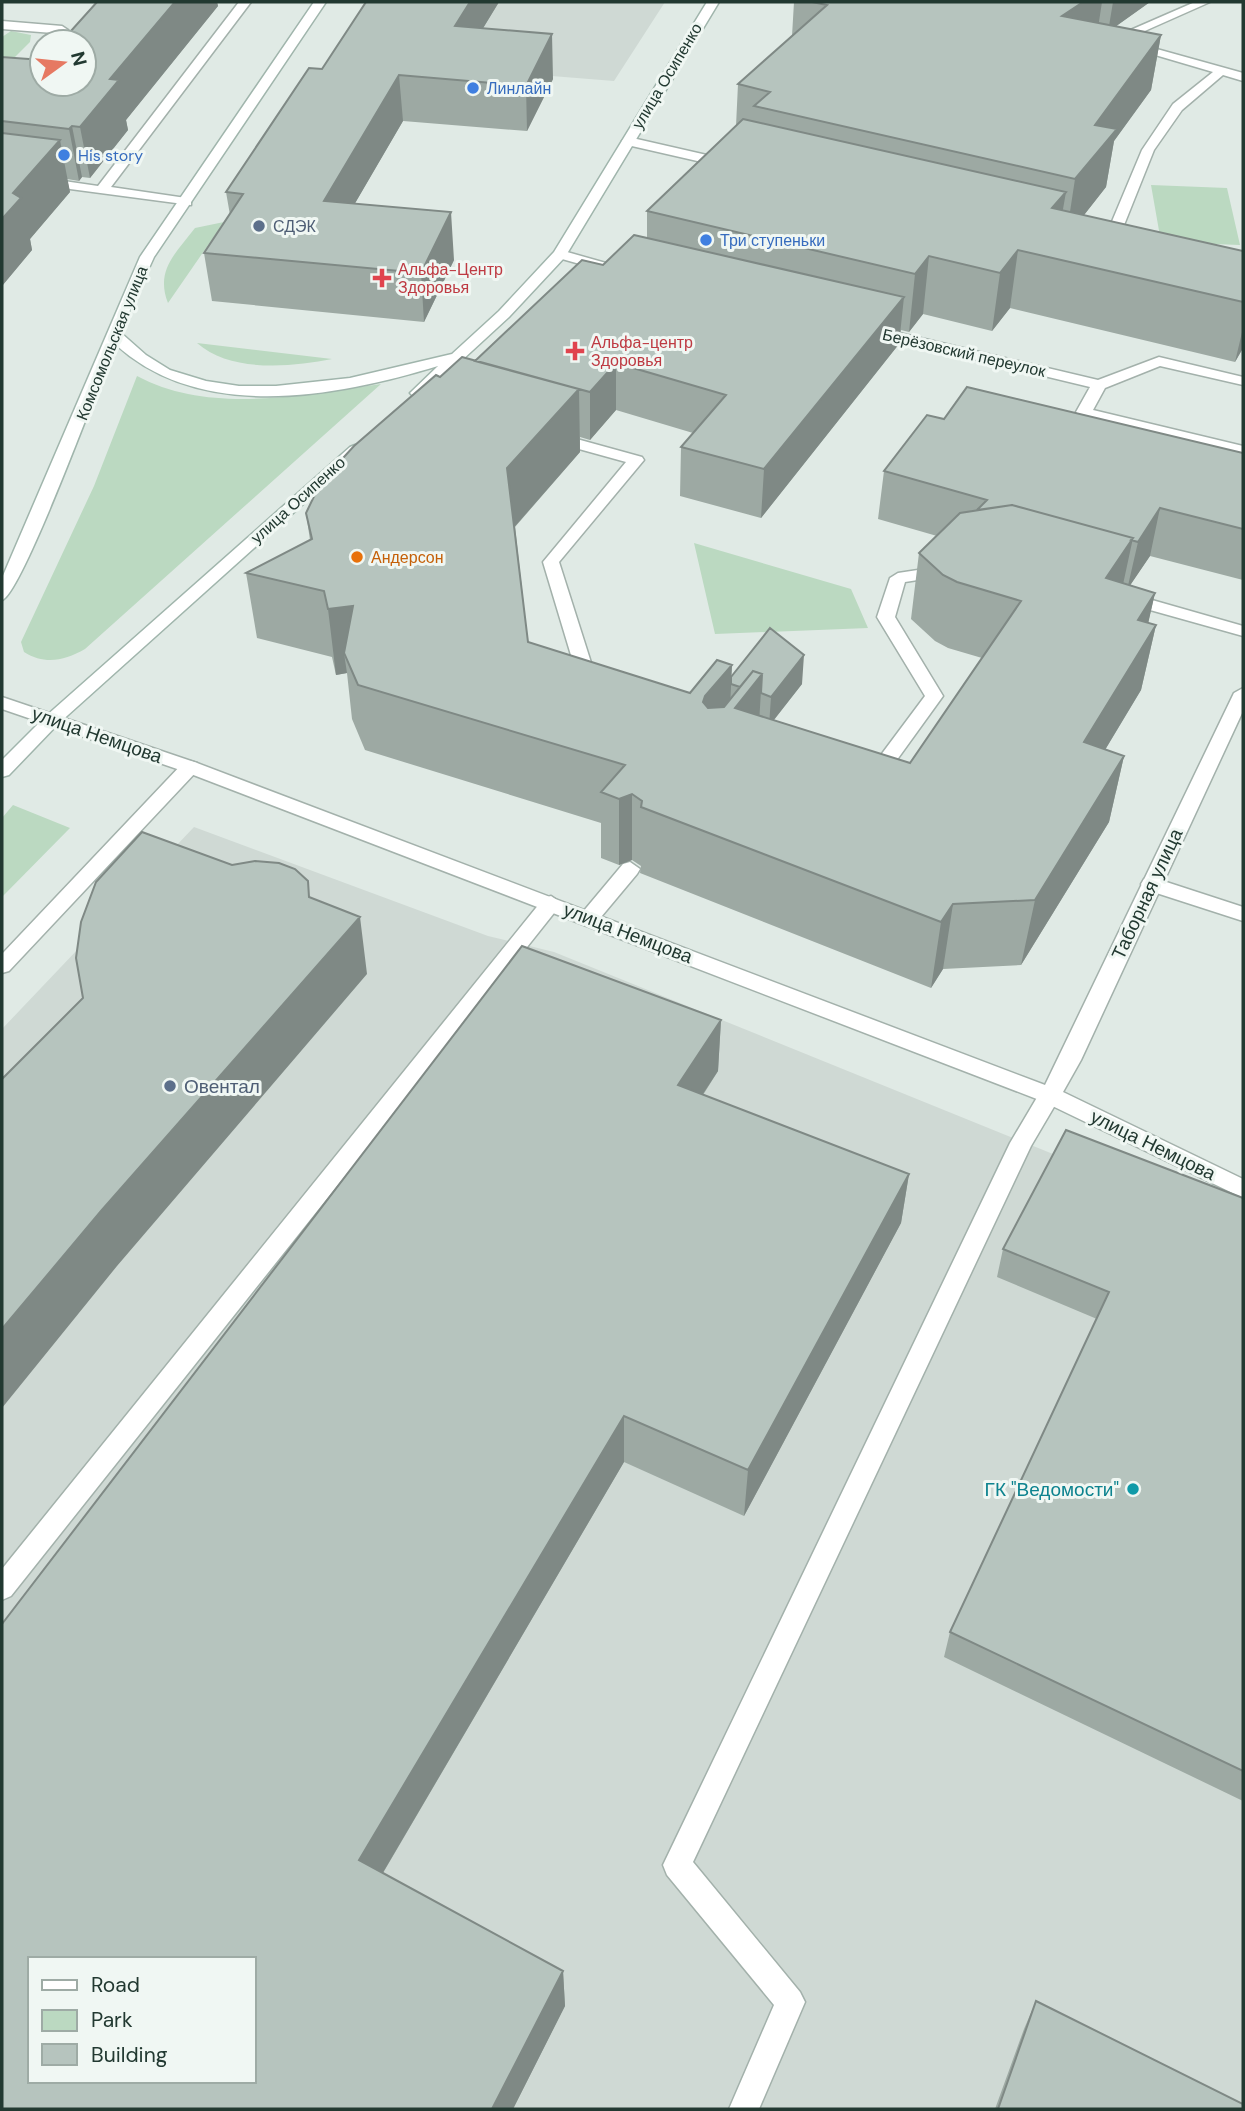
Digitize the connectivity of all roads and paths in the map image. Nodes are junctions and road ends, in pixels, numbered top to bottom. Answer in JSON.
{"nodes":[{"id":1,"x":245,"y":2,"type":"edge"},
{"id":2,"x":320,"y":2,"type":"edge"},
{"id":3,"x":713,"y":2,"type":"edge"},
{"id":4,"x":1204,"y":2,"type":"edge"},
{"id":5,"x":2,"y":25,"type":"edge"},
{"id":6,"x":38,"y":28,"type":"edge"},
{"id":7,"x":28,"y":71,"type":"edge"},
{"id":8,"x":1221,"y":71,"type":"junction"},
{"id":9,"x":1243,"y":77,"type":"edge"},
{"id":10,"x":2,"y":90,"type":"edge"},
{"id":11,"x":628,"y":141,"type":"junction"},
{"id":12,"x":748,"y":169,"type":"edge"},
{"id":13,"x":2,"y":176,"type":"edge"},
{"id":14,"x":101,"y":191,"type":"junction"},
{"id":15,"x":186,"y":202,"type":"junction"},
{"id":16,"x":560,"y":254,"type":"junction"},
{"id":17,"x":1105,"y":254,"type":"edge"},
{"id":18,"x":623,"y":271,"type":"edge"},
{"id":19,"x":854,"y":327,"type":"edge"},
{"id":20,"x":113,"y":334,"type":"junction"},
{"id":21,"x":459,"y":355,"type":"junction"},
{"id":22,"x":1243,"y":380,"type":"edge"},
{"id":23,"x":1098,"y":385,"type":"junction"},
{"id":24,"x":438,"y":406,"type":"edge"},
{"id":25,"x":535,"y":432,"type":"edge"},
{"id":26,"x":371,"y":435,"type":"edge"},
{"id":27,"x":1243,"y":451,"type":"edge"},
{"id":28,"x":964,"y":568,"type":"edge"},
{"id":29,"x":1104,"y":592,"type":"edge"},
{"id":30,"x":2,"y":595,"type":"edge"},
{"id":31,"x":1243,"y":631,"type":"edge"},
{"id":32,"x":612,"y":684,"type":"edge"},
{"id":33,"x":1243,"y":693,"type":"edge"},
{"id":34,"x":2,"y":703,"type":"edge"},
{"id":35,"x":52,"y":720,"type":"junction"},
{"id":36,"x":855,"y":763,"type":"edge"},
{"id":37,"x":190,"y":767,"type":"junction"},
{"id":38,"x":2,"y":771,"type":"edge"},
{"id":39,"x":630,"y":869,"type":"dead end"},
{"id":40,"x":1151,"y":884,"type":"junction"},
{"id":41,"x":551,"y":904,"type":"junction"},
{"id":42,"x":1243,"y":914,"type":"edge"},
{"id":43,"x":589,"y":918,"type":"junction"},
{"id":44,"x":2,"y":966,"type":"edge"},
{"id":45,"x":1050,"y":1095,"type":"junction"},
{"id":46,"x":1243,"y":1189,"type":"edge"},
{"id":47,"x":2,"y":1588,"type":"edge"},
{"id":48,"x":744,"y":2109,"type":"edge"}],
"edges":[{"from":1,"to":14,"type":"main road"},
{"from":2,"to":15,"type":"main road","name":"Комсомольская улица"},
{"from":3,"to":11,"type":"main road","name":"улица Осипенко"},
{"from":4,"to":8,"type":"main road"},
{"from":5,"to":6,"type":"main road"},
{"from":7,"to":10,"type":"main road"},
{"from":8,"to":9,"type":"main road"},
{"from":8,"to":17,"type":"main road"},
{"from":11,"to":12,"type":"main road"},
{"from":11,"to":16,"type":"main road","name":"улица Осипенко"},
{"from":13,"to":14,"type":"main road"},
{"from":14,"to":15,"type":"main road"},
{"from":15,"to":20,"type":"main road","name":"Комсомольская улица"},
{"from":16,"to":18,"type":"main road"},
{"from":16,"to":21,"type":"main road","name":"улица Осипенко"},
{"from":19,"to":23,"type":"main road","name":"Берёзовский переулок"},
{"from":20,"to":21,"type":"main road"},
{"from":20,"to":30,"type":"main road","name":"Комсомольская улица"},
{"from":21,"to":24,"type":"main road","name":"улица Осипенко"},
{"from":22,"to":23,"type":"main road"},
{"from":23,"to":27,"type":"main road"},
{"from":25,"to":32,"type":"main road"},
{"from":26,"to":35,"type":"main road","name":"улица Осипенко"},
{"from":28,"to":36,"type":"main road"},
{"from":29,"to":31,"type":"main road"},
{"from":33,"to":40,"type":"main road","name":"Таборная улица"},
{"from":34,"to":35,"type":"main road","name":"улица Немцова"},
{"from":35,"to":37,"type":"main road","name":"улица Немцова"},
{"from":35,"to":38,"type":"main road","name":"улица Осипенко"},
{"from":37,"to":41,"type":"main road","name":"улица Немцова"},
{"from":37,"to":44,"type":"main road"},
{"from":39,"to":43,"type":"main road"},
{"from":40,"to":42,"type":"main road"},
{"from":40,"to":45,"type":"main road","name":"Таборная улица"},
{"from":41,"to":43,"type":"main road","name":"улица Немцова"},
{"from":41,"to":47,"type":"main road"},
{"from":43,"to":45,"type":"main road","name":"улица Немцова"},
{"from":45,"to":46,"type":"main road","name":"улица Немцова"},
{"from":45,"to":48,"type":"main road","name":"Таборная улица"}]}
